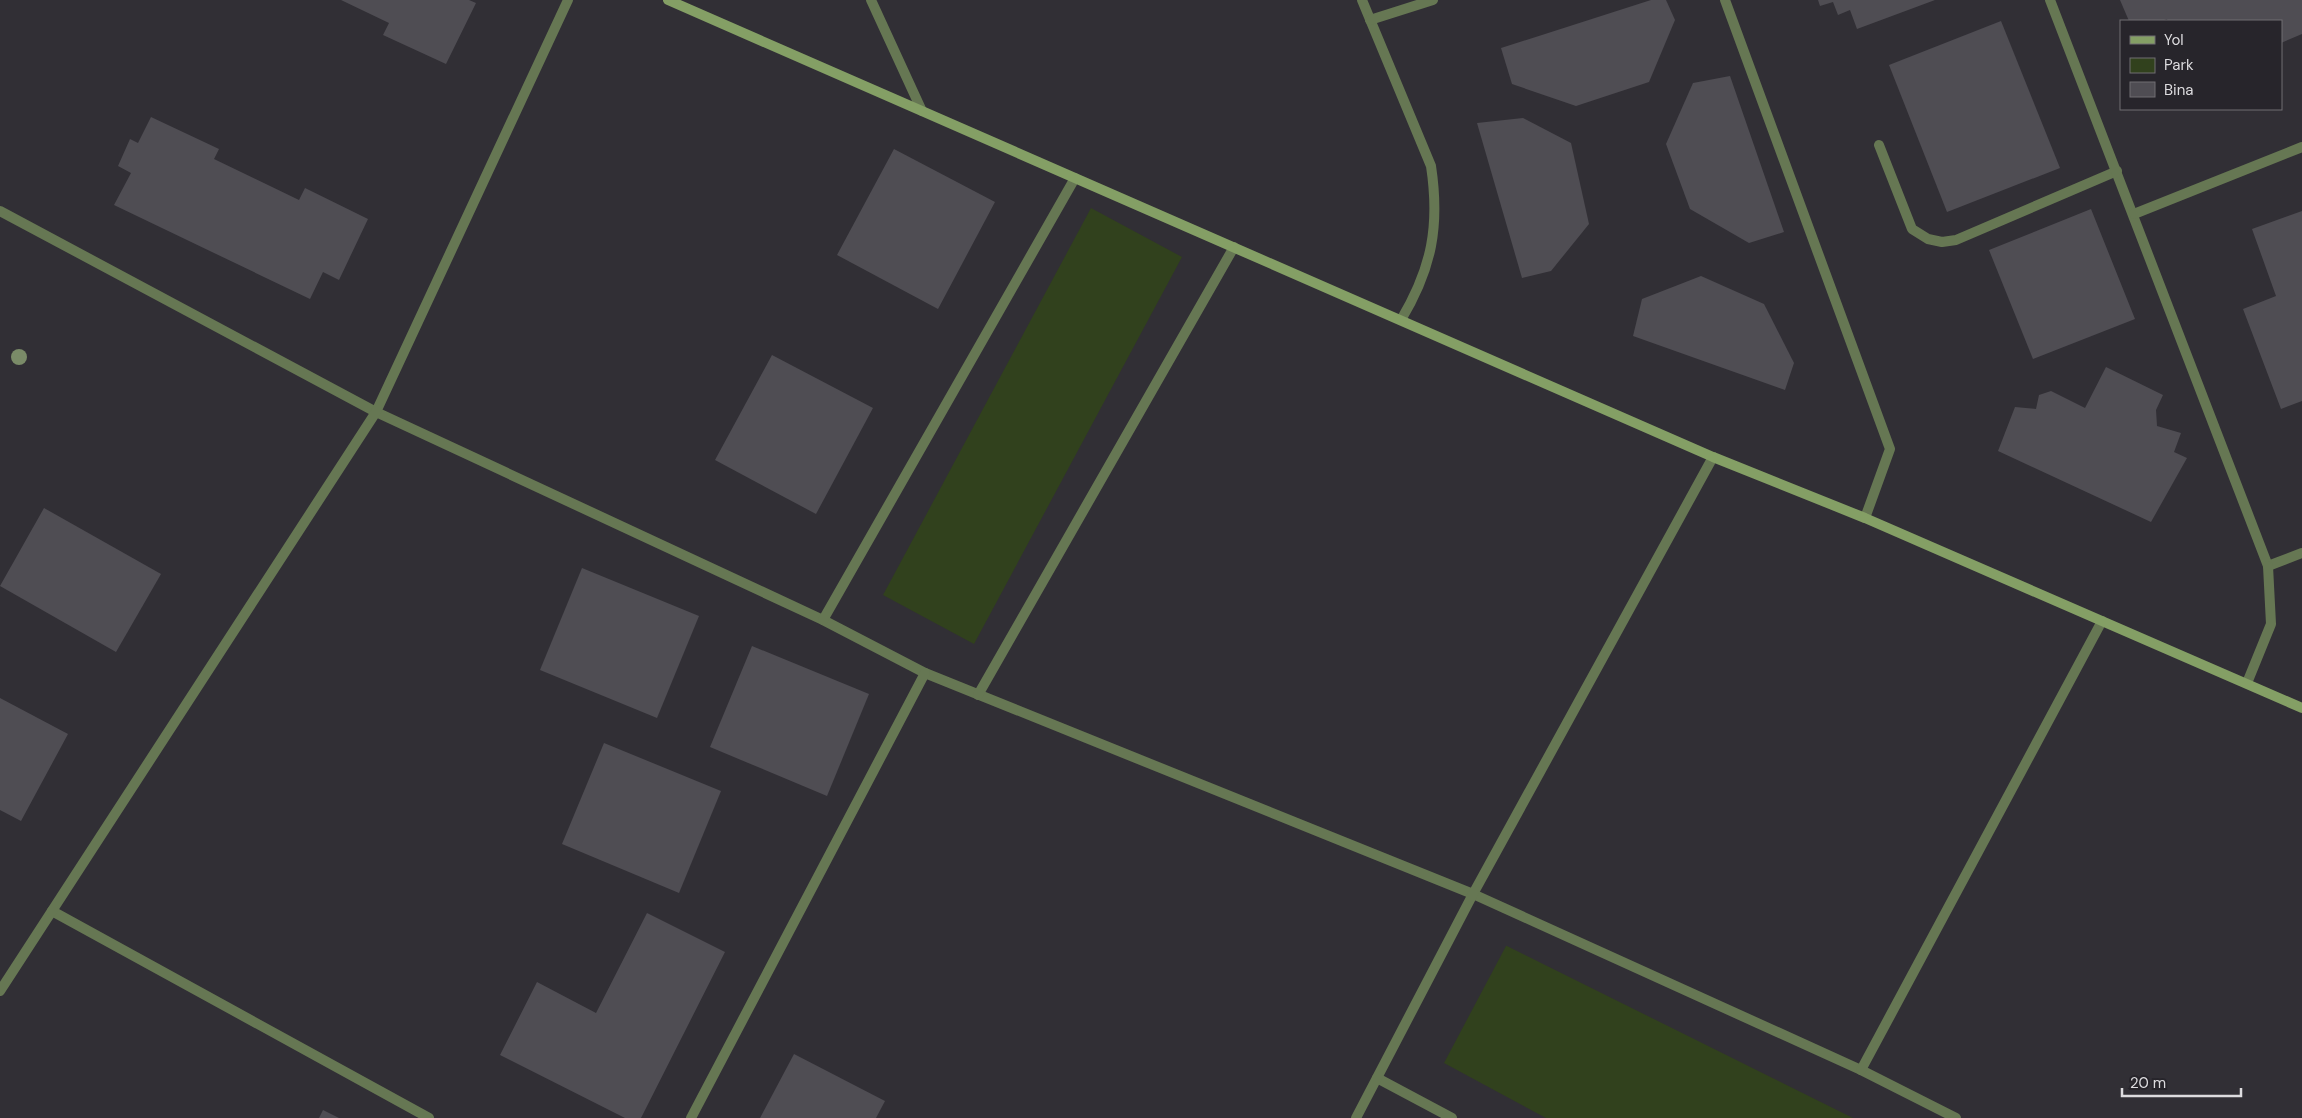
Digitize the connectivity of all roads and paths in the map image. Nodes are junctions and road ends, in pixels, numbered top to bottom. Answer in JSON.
{"nodes":[{"id":1,"x":568,"y":0,"type":"edge"},
{"id":2,"x":668,"y":0,"type":"edge"},
{"id":3,"x":872,"y":0,"type":"edge"},
{"id":4,"x":1362,"y":0,"type":"edge"},
{"id":5,"x":1433,"y":0,"type":"edge"},
{"id":6,"x":1725,"y":0,"type":"edge"},
{"id":7,"x":2050,"y":0,"type":"edge"},
{"id":8,"x":1370,"y":20,"type":"junction"},
{"id":9,"x":922,"y":111,"type":"junction"},
{"id":10,"x":1879,"y":145,"type":"dead end"},
{"id":11,"x":2302,"y":147,"type":"edge"},
{"id":12,"x":2117,"y":171,"type":"junction"},
{"id":13,"x":1075,"y":178,"type":"junction"},
{"id":14,"x":0,"y":211,"type":"edge"},
{"id":15,"x":2134,"y":214,"type":"junction"},
{"id":16,"x":1234,"y":247,"type":"junction"},
{"id":17,"x":1401,"y":320,"type":"junction"},
{"id":18,"x":376,"y":412,"type":"junction"},
{"id":19,"x":1713,"y":457,"type":"junction"},
{"id":20,"x":1865,"y":518,"type":"junction"},
{"id":21,"x":2302,"y":554,"type":"edge"},
{"id":22,"x":2268,"y":566,"type":"junction"},
{"id":23,"x":823,"y":620,"type":"junction"},
{"id":24,"x":2102,"y":621,"type":"junction"},
{"id":25,"x":925,"y":674,"type":"junction"},
{"id":26,"x":2247,"y":683,"type":"junction"},
{"id":27,"x":978,"y":694,"type":"junction"},
{"id":28,"x":2302,"y":708,"type":"edge"},
{"id":29,"x":1473,"y":894,"type":"junction"},
{"id":30,"x":52,"y":911,"type":"junction"},
{"id":31,"x":0,"y":992,"type":"edge"},
{"id":32,"x":1861,"y":1070,"type":"junction"},
{"id":33,"x":1377,"y":1078,"type":"junction"},
{"id":34,"x":429,"y":1118,"type":"edge"},
{"id":35,"x":691,"y":1118,"type":"edge"},
{"id":36,"x":1356,"y":1118,"type":"edge"},
{"id":37,"x":1452,"y":1118,"type":"edge"},
{"id":38,"x":1956,"y":1118,"type":"edge"}],
"edges":[{"from":1,"to":18,"type":"street"},
{"from":2,"to":9,"type":"street"},
{"from":3,"to":9,"type":"street"},
{"from":4,"to":8,"type":"street"},
{"from":5,"to":8,"type":"street"},
{"from":6,"to":20,"type":"street"},
{"from":7,"to":12,"type":"street"},
{"from":8,"to":17,"type":"street"},
{"from":9,"to":13,"type":"street"},
{"from":10,"to":12,"type":"street"},
{"from":11,"to":15,"type":"street"},
{"from":12,"to":15,"type":"street"},
{"from":13,"to":16,"type":"street"},
{"from":13,"to":23,"type":"street"},
{"from":14,"to":18,"type":"street"},
{"from":15,"to":22,"type":"street"},
{"from":16,"to":17,"type":"street"},
{"from":16,"to":27,"type":"street"},
{"from":17,"to":19,"type":"street"},
{"from":18,"to":23,"type":"street"},
{"from":18,"to":30,"type":"street"},
{"from":19,"to":20,"type":"street"},
{"from":19,"to":29,"type":"street"},
{"from":20,"to":24,"type":"street"},
{"from":21,"to":22,"type":"street"},
{"from":22,"to":26,"type":"street"},
{"from":23,"to":25,"type":"street"},
{"from":24,"to":26,"type":"street"},
{"from":24,"to":32,"type":"street"},
{"from":25,"to":27,"type":"street"},
{"from":25,"to":35,"type":"street"},
{"from":26,"to":28,"type":"street"},
{"from":27,"to":29,"type":"street"},
{"from":29,"to":32,"type":"street"},
{"from":29,"to":33,"type":"street"},
{"from":30,"to":31,"type":"street"},
{"from":30,"to":34,"type":"street"},
{"from":32,"to":38,"type":"street"},
{"from":33,"to":36,"type":"street"},
{"from":33,"to":37,"type":"street"}]}
